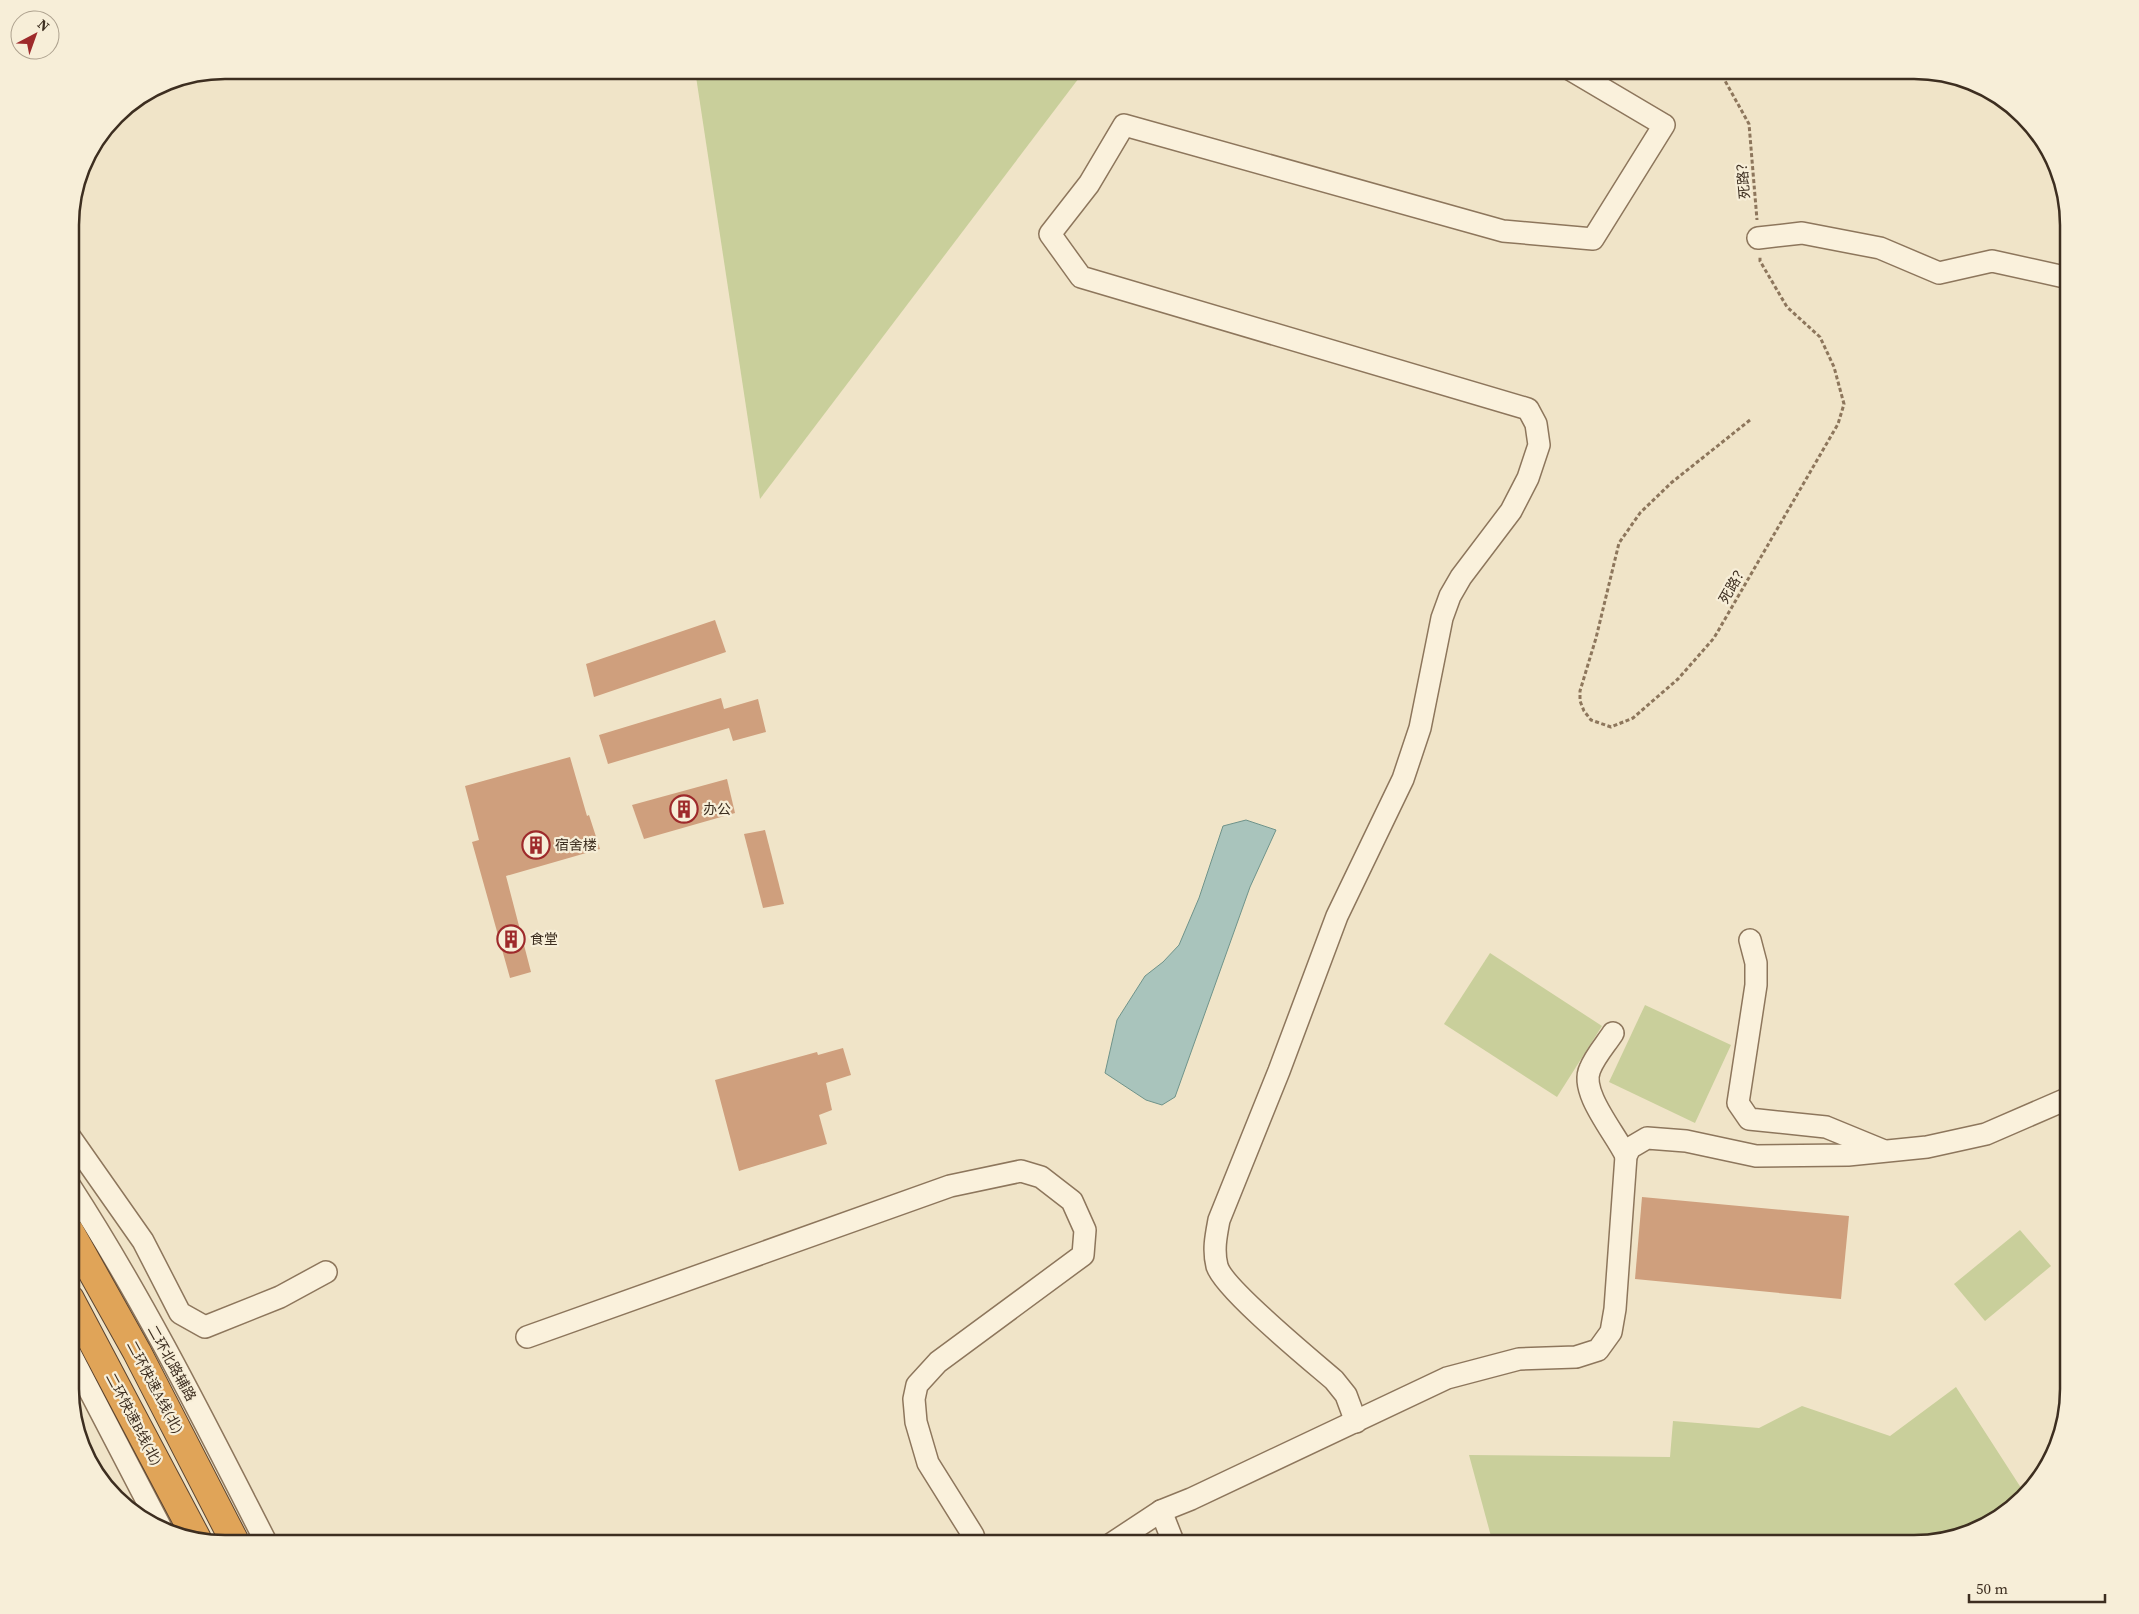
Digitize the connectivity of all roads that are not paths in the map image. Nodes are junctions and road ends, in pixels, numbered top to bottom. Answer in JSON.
{"nodes":[{"id":1,"x":1586,"y":79,"type":"edge"},
{"id":2,"x":1758,"y":238,"type":"road end"},
{"id":3,"x":2060,"y":276,"type":"edge"},
{"id":4,"x":1750,"y":940,"type":"dead end"},
{"id":5,"x":1613,"y":1033,"type":"dead end"},
{"id":6,"x":2060,"y":1102,"type":"edge"},
{"id":7,"x":79,"y":1150,"type":"edge"},
{"id":8,"x":1886,"y":1151,"type":"junction"},
{"id":9,"x":1626,"y":1156,"type":"junction"},
{"id":10,"x":79,"y":1200,"type":"edge"},
{"id":11,"x":79,"y":1248,"type":"edge"},
{"id":12,"x":326,"y":1272,"type":"dead end"},
{"id":13,"x":79,"y":1316,"type":"edge"},
{"id":14,"x":527,"y":1337,"type":"dead end"},
{"id":15,"x":79,"y":1370,"type":"edge"},
{"id":16,"x":1356,"y":1422,"type":"junction"},
{"id":17,"x":1161,"y":1511,"type":"junction"},
{"id":18,"x":156,"y":1518,"type":"edge"},
{"id":19,"x":193,"y":1531,"type":"edge"},
{"id":20,"x":231,"y":1535,"type":"edge"},
{"id":21,"x":262,"y":1535,"type":"edge"},
{"id":22,"x":973,"y":1535,"type":"edge"},
{"id":23,"x":1125,"y":1535,"type":"edge"},
{"id":24,"x":1170,"y":1535,"type":"edge"}],
"edges":[{"from":1,"to":16,"type":"street"},
{"from":2,"to":3,"type":"street"},
{"from":4,"to":8,"type":"street"},
{"from":5,"to":9,"type":"street"},
{"from":6,"to":8,"type":"street"},
{"from":7,"to":12,"type":"street"},
{"from":8,"to":9,"type":"street"},
{"from":9,"to":16,"type":"street"},
{"from":10,"to":21,"type":"street","name":"二环北路辅路"},
{"from":11,"to":20,"type":"highway","name":"二环快速A线(北)"},
{"from":13,"to":19,"type":"highway","name":"二环快速B线(北)"},
{"from":14,"to":22,"type":"street"},
{"from":15,"to":18,"type":"street"},
{"from":16,"to":17,"type":"street"},
{"from":17,"to":23,"type":"street"},
{"from":17,"to":24,"type":"street"}]}
